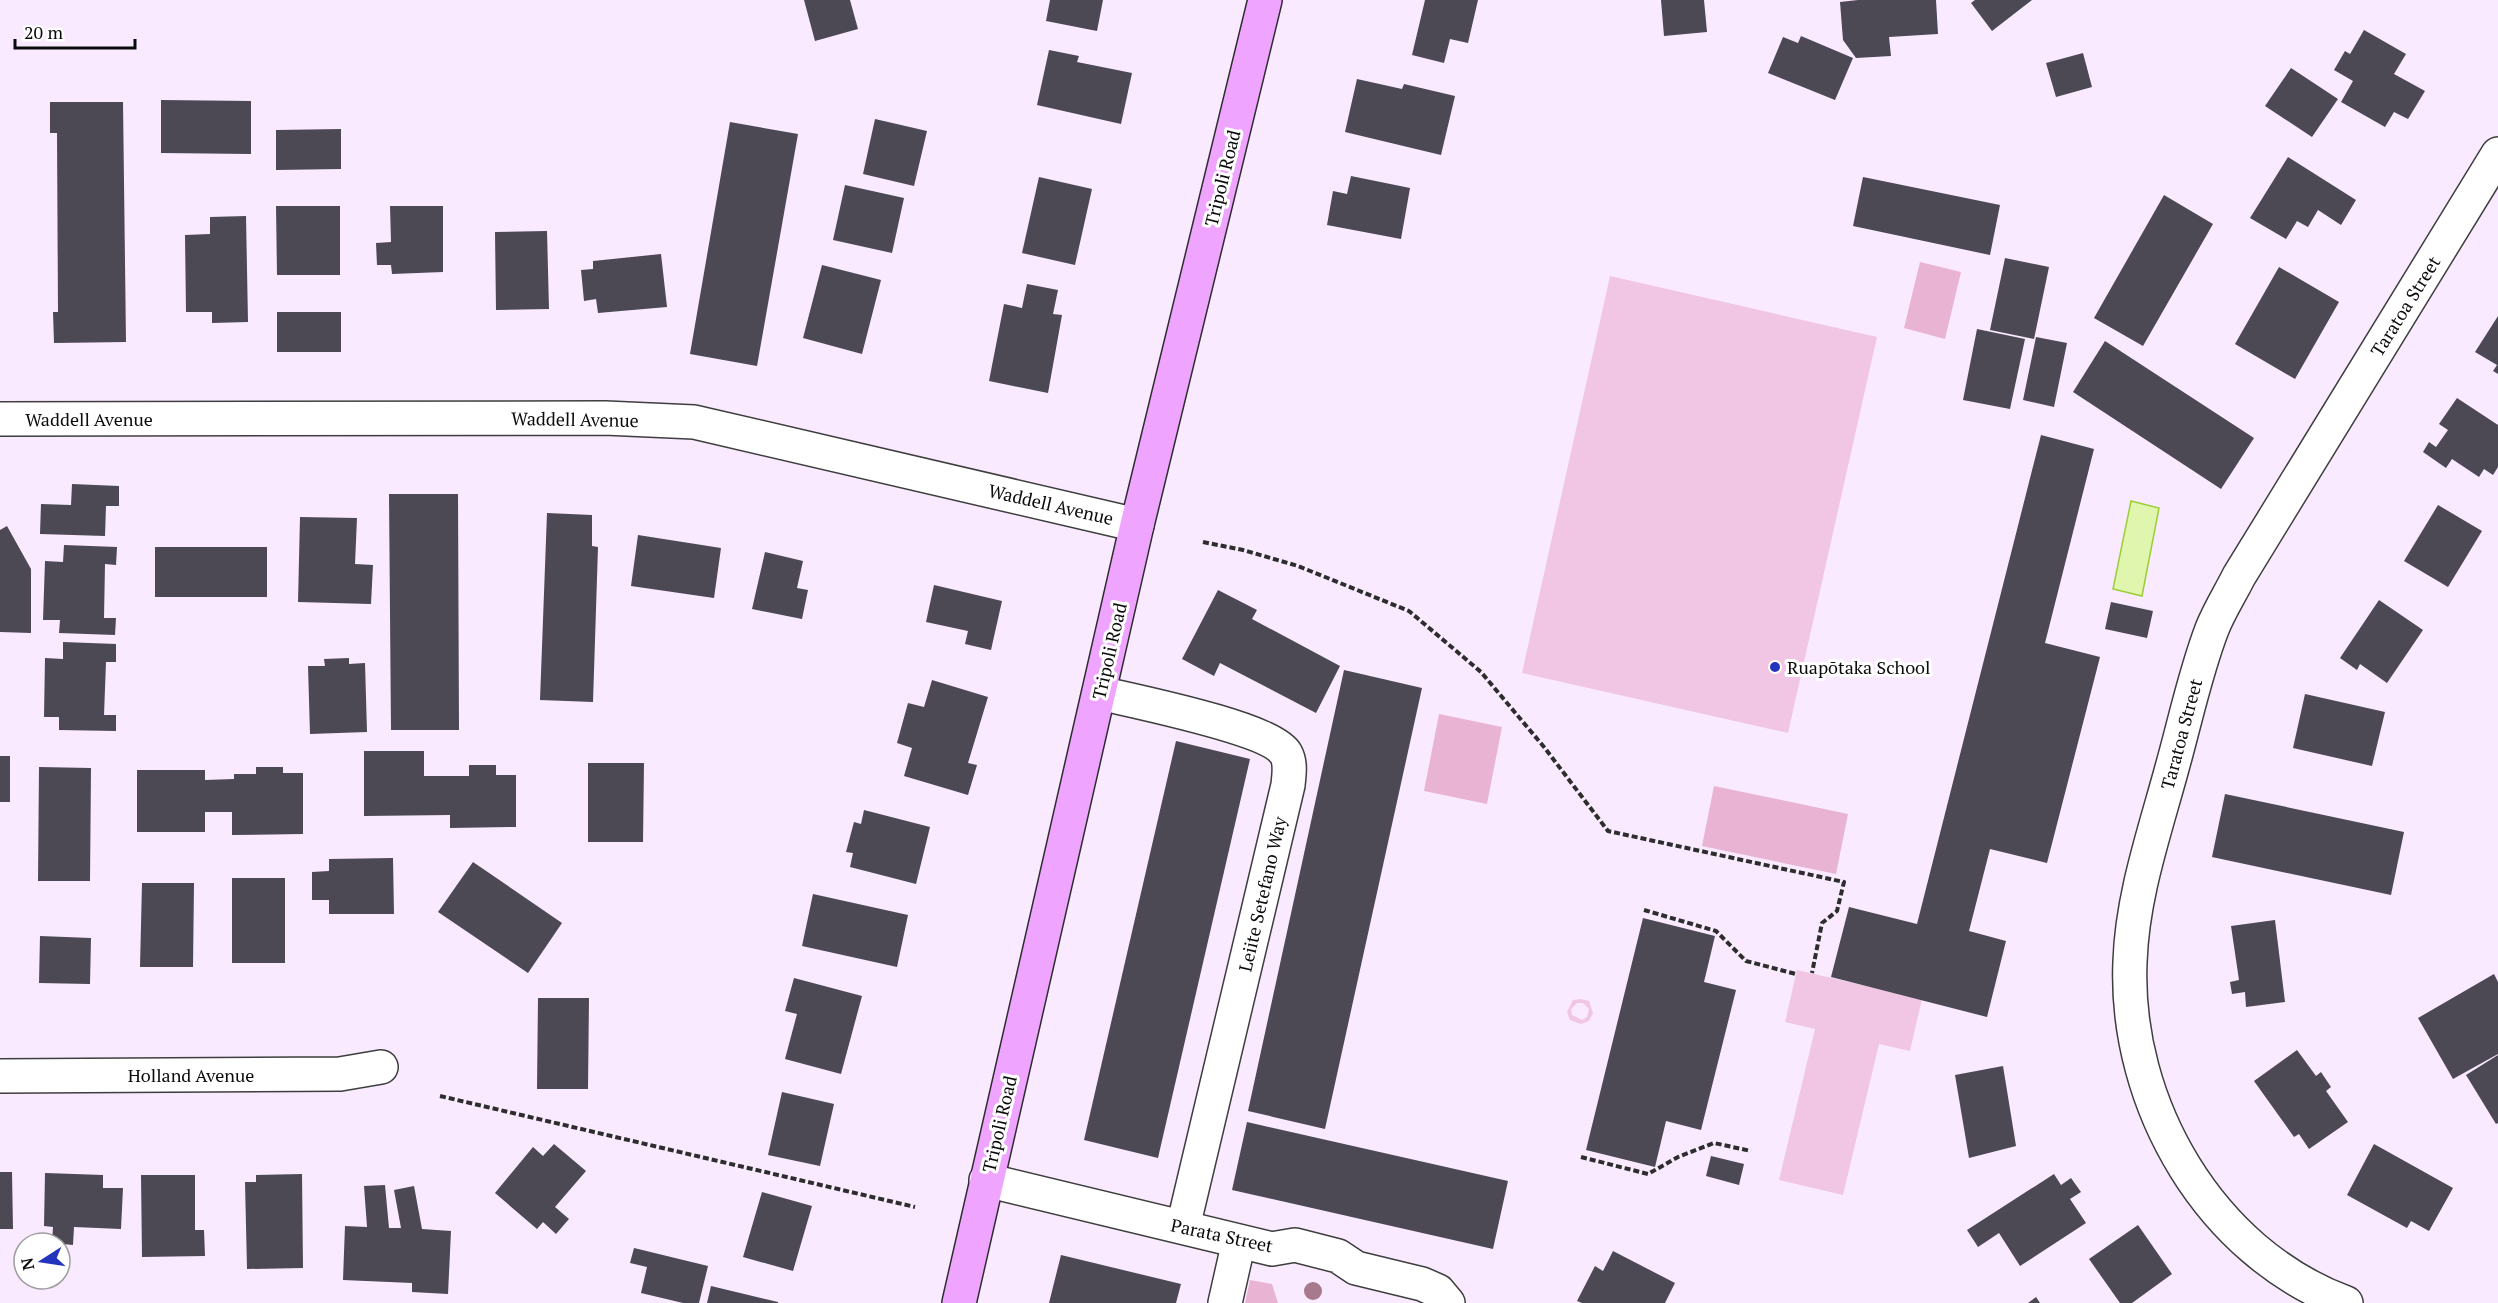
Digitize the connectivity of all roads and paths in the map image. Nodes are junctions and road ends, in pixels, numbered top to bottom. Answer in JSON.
{"nodes":[{"id":1,"x":1265,"y":0,"type":"edge"},
{"id":2,"x":2498,"y":154,"type":"edge"},
{"id":3,"x":0,"y":419,"type":"edge"},
{"id":4,"x":1137,"y":525,"type":"junction"},
{"id":5,"x":1203,"y":542,"type":"dead end"},
{"id":6,"x":1100,"y":693,"type":"junction"},
{"id":7,"x":1644,"y":910,"type":"dead end"},
{"id":8,"x":1812,"y":973,"type":"dead end"},
{"id":9,"x":1796,"y":974,"type":"dead end"},
{"id":10,"x":381,"y":1067,"type":"dead end"},
{"id":11,"x":0,"y":1076,"type":"edge"},
{"id":12,"x":440,"y":1096,"type":"dead end"},
{"id":13,"x":1751,"y":1151,"type":"dead end"},
{"id":14,"x":1581,"y":1157,"type":"dead end"},
{"id":15,"x":986,"y":1180,"type":"junction"},
{"id":16,"x":915,"y":1207,"type":"dead end"},
{"id":17,"x":1183,"y":1227,"type":"junction"},
{"id":18,"x":1239,"y":1241,"type":"junction"},
{"id":19,"x":959,"y":1303,"type":"edge"},
{"id":20,"x":1225,"y":1303,"type":"edge"},
{"id":21,"x":1448,"y":1303,"type":"edge"},
{"id":22,"x":2346,"y":1303,"type":"edge"}],
"edges":[{"from":1,"to":4,"type":"street","name":"Tripoli Road"},
{"from":2,"to":22,"type":"street","name":"Taratoa Street"},
{"from":3,"to":4,"type":"street","name":"Waddell Avenue"},
{"from":4,"to":6,"type":"street","name":"Tripoli Road"},
{"from":5,"to":8,"type":"path"},
{"from":6,"to":15,"type":"street","name":"Tripoli Road"},
{"from":6,"to":17,"type":"street","name":"Leiite Setefano Way"},
{"from":7,"to":9,"type":"path"},
{"from":10,"to":11,"type":"street","name":"Holland Avenue"},
{"from":12,"to":16,"type":"path"},
{"from":13,"to":14,"type":"path"},
{"from":15,"to":17,"type":"street","name":"Parata Street"},
{"from":15,"to":19,"type":"street","name":"Tripoli Road"},
{"from":17,"to":18,"type":"street","name":"Parata Street"},
{"from":18,"to":20,"type":"street"},
{"from":18,"to":21,"type":"street","name":"Parata Street"}]}
